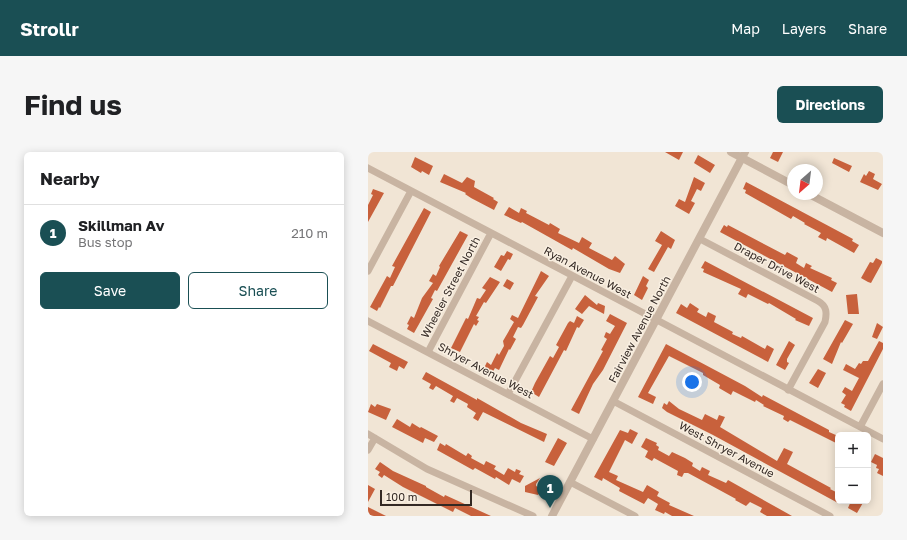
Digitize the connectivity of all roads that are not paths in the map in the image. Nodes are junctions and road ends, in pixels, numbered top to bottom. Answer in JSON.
{"nodes":[{"id":1,"x":730,"y":152,"type":"edge"},
{"id":2,"x":744,"y":155,"type":"edge"},
{"id":3,"x":368,"y":168,"type":"edge"},
{"id":4,"x":787,"y":181,"type":"edge"},
{"id":5,"x":411,"y":191,"type":"junction"},
{"id":6,"x":822,"y":200,"type":"edge"},
{"id":7,"x":883,"y":232,"type":"edge"},
{"id":8,"x":491,"y":233,"type":"junction"},
{"id":9,"x":700,"y":239,"type":"junction"},
{"id":10,"x":368,"y":271,"type":"edge"},
{"id":11,"x":572,"y":276,"type":"junction"},
{"id":12,"x":656,"y":320,"type":"junction"},
{"id":13,"x":368,"y":321,"type":"edge"},
{"id":14,"x":428,"y":352,"type":"junction"},
{"id":15,"x":883,"y":384,"type":"edge"},
{"id":16,"x":788,"y":390,"type":"junction"},
{"id":17,"x":508,"y":394,"type":"junction"},
{"id":18,"x":613,"y":401,"type":"junction"},
{"id":19,"x":860,"y":427,"type":"junction"},
{"id":20,"x":371,"y":436,"type":"edge"},
{"id":21,"x":593,"y":439,"type":"junction"},
{"id":22,"x":883,"y":440,"type":"edge"},
{"id":23,"x":368,"y":450,"type":"edge"},
{"id":24,"x":570,"y":482,"type":"junction"},
{"id":25,"x":532,"y":516,"type":"edge"},
{"id":26,"x":552,"y":516,"type":"edge"},
{"id":27,"x":635,"y":516,"type":"edge"},
{"id":28,"x":830,"y":516,"type":"edge"}],
"edges":[{"from":1,"to":2,"type":"street"},
{"from":2,"to":4,"type":"street"},
{"from":2,"to":9,"type":"street","name":"Fairview Avenue North"},
{"from":3,"to":5,"type":"street","name":"Ryan Avenue West"},
{"from":5,"to":8,"type":"street","name":"Ryan Avenue West"},
{"from":5,"to":10,"type":"street"},
{"from":6,"to":7,"type":"street"},
{"from":8,"to":11,"type":"street","name":"Ryan Avenue West"},
{"from":8,"to":14,"type":"street","name":"Wheeler Street North"},
{"from":9,"to":12,"type":"street","name":"Fairview Avenue North"},
{"from":9,"to":16,"type":"street","name":"Draper Drive West"},
{"from":11,"to":12,"type":"street","name":"Ryan Avenue West"},
{"from":11,"to":17,"type":"street"},
{"from":12,"to":16,"type":"street","name":"Ryan Avenue West"},
{"from":12,"to":18,"type":"street","name":"Fairview Avenue North"},
{"from":13,"to":14,"type":"street","name":"Shryer Avenue West"},
{"from":14,"to":17,"type":"street","name":"Shryer Avenue West"},
{"from":15,"to":19,"type":"street"},
{"from":16,"to":19,"type":"street","name":"Ryan Avenue West"},
{"from":17,"to":21,"type":"street","name":"Shryer Avenue West"},
{"from":18,"to":21,"type":"street","name":"Fairview Avenue North"},
{"from":18,"to":28,"type":"street","name":"West Shryer Avenue"},
{"from":19,"to":22,"type":"street","name":"Ryan Avenue West"},
{"from":20,"to":23,"type":"street"},
{"from":20,"to":25,"type":"street"},
{"from":21,"to":24,"type":"street","name":"Fairview Avenue North"},
{"from":24,"to":26,"type":"street","name":"Fairview Avenue North"},
{"from":24,"to":27,"type":"street"}]}
